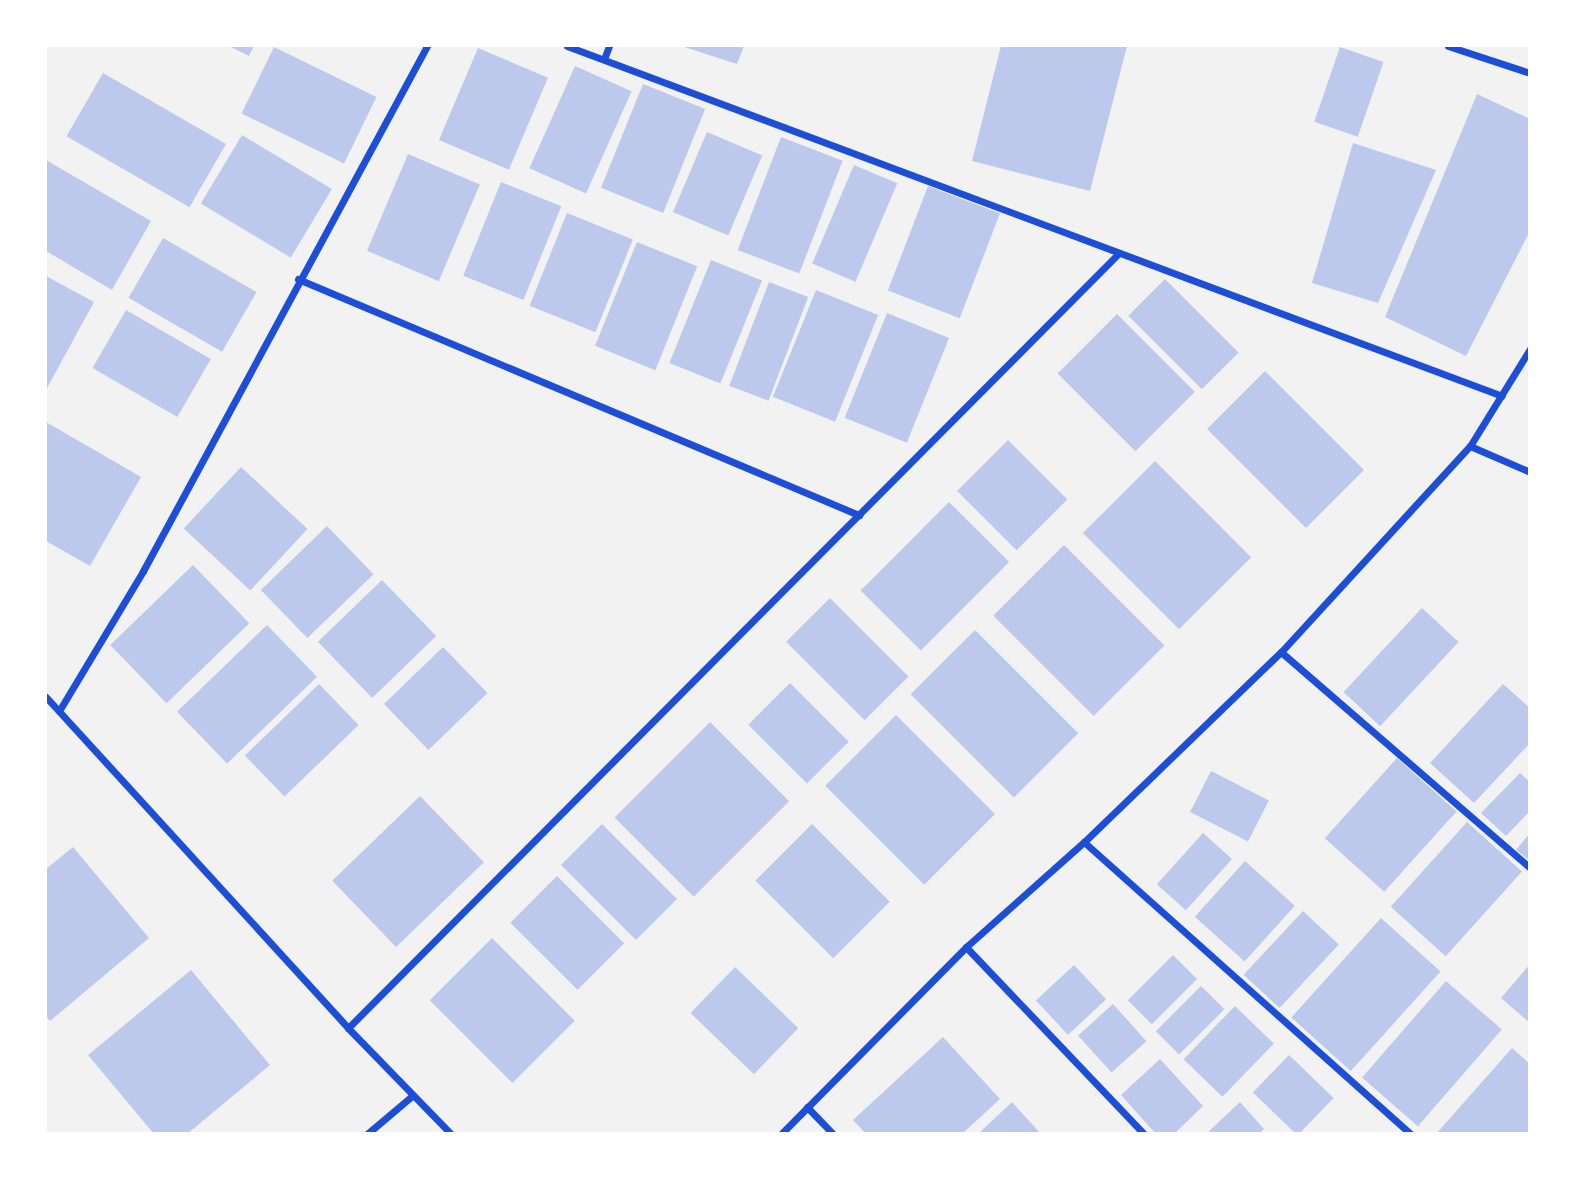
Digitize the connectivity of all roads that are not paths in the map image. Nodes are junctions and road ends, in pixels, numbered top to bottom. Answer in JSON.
{"nodes":[{"id":1,"x":427,"y":46,"type":"edge"},
{"id":2,"x":567,"y":46,"type":"edge"},
{"id":3,"x":609,"y":46,"type":"edge"},
{"id":4,"x":1448,"y":46,"type":"edge"},
{"id":5,"x":604,"y":59,"type":"junction"},
{"id":6,"x":1530,"y":73,"type":"edge"},
{"id":7,"x":1119,"y":253,"type":"junction"},
{"id":8,"x":298,"y":279,"type":"junction"},
{"id":9,"x":1530,"y":349,"type":"edge"},
{"id":10,"x":1502,"y":396,"type":"junction"},
{"id":11,"x":1470,"y":446,"type":"junction"},
{"id":12,"x":1530,"y":472,"type":"edge"},
{"id":13,"x":859,"y":515,"type":"junction"},
{"id":14,"x":1281,"y":652,"type":"junction"},
{"id":15,"x":46,"y":697,"type":"edge"},
{"id":16,"x":59,"y":711,"type":"junction"},
{"id":17,"x":1084,"y":842,"type":"junction"},
{"id":18,"x":1530,"y":868,"type":"edge"},
{"id":19,"x":965,"y":947,"type":"junction"},
{"id":20,"x":348,"y":1028,"type":"junction"},
{"id":21,"x":412,"y":1096,"type":"junction"},
{"id":22,"x":807,"y":1107,"type":"junction"},
{"id":23,"x":367,"y":1133,"type":"edge"},
{"id":24,"x":451,"y":1133,"type":"edge"},
{"id":25,"x":781,"y":1133,"type":"edge"},
{"id":26,"x":834,"y":1133,"type":"edge"},
{"id":27,"x":1144,"y":1133,"type":"edge"},
{"id":28,"x":1411,"y":1133,"type":"edge"}],
"edges":[{"from":1,"to":8,"type":"street"},
{"from":2,"to":5,"type":"street"},
{"from":3,"to":5,"type":"street"},
{"from":4,"to":6,"type":"street"},
{"from":5,"to":7,"type":"street"},
{"from":7,"to":10,"type":"street"},
{"from":7,"to":13,"type":"street"},
{"from":8,"to":13,"type":"street"},
{"from":8,"to":16,"type":"street"},
{"from":9,"to":10,"type":"street"},
{"from":10,"to":11,"type":"street"},
{"from":11,"to":12,"type":"street"},
{"from":11,"to":14,"type":"street"},
{"from":13,"to":20,"type":"street"},
{"from":14,"to":17,"type":"street"},
{"from":14,"to":18,"type":"street"},
{"from":15,"to":16,"type":"street"},
{"from":16,"to":20,"type":"street"},
{"from":17,"to":19,"type":"street"},
{"from":17,"to":28,"type":"street"},
{"from":19,"to":22,"type":"street"},
{"from":19,"to":27,"type":"street"},
{"from":20,"to":21,"type":"street"},
{"from":21,"to":23,"type":"street"},
{"from":21,"to":24,"type":"street"},
{"from":22,"to":25,"type":"street"},
{"from":22,"to":26,"type":"street"}]}
